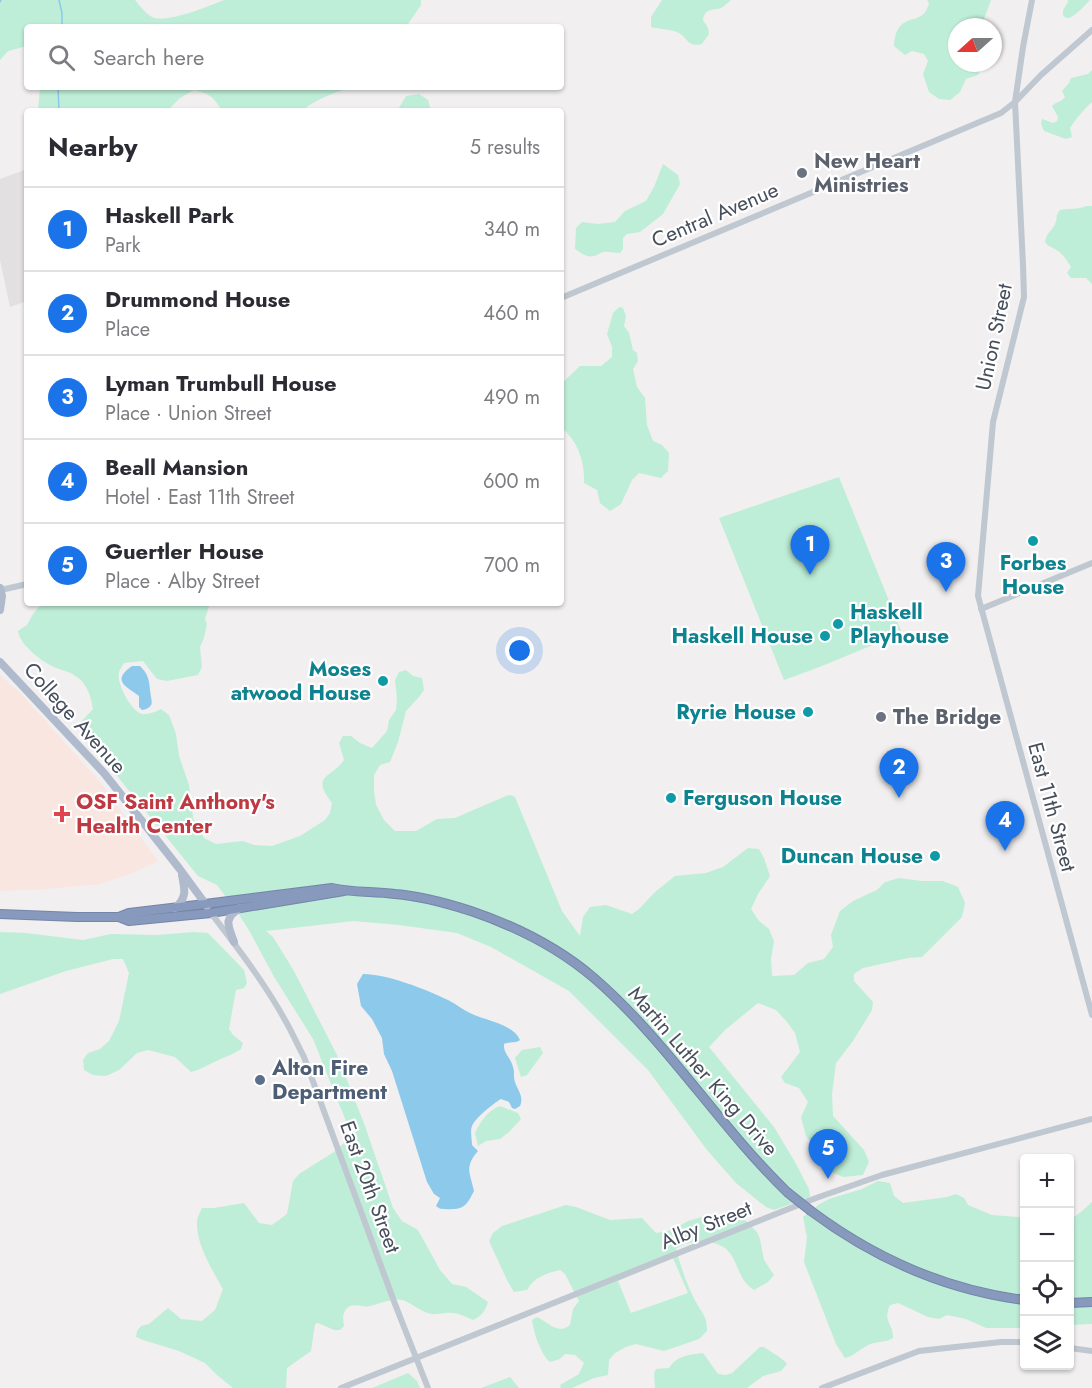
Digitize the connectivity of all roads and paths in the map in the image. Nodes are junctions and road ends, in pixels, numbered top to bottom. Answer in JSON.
{"nodes":[{"id":1,"x":1032,"y":0,"type":"edge"},
{"id":2,"x":1092,"y":30,"type":"edge"},
{"id":3,"x":1015,"y":102,"type":"junction"},
{"id":4,"x":564,"y":297,"type":"edge"},
{"id":5,"x":1092,"y":563,"type":"edge"},
{"id":6,"x":24,"y":585,"type":"edge"},
{"id":7,"x":0,"y":589,"type":"edge"},
{"id":8,"x":981,"y":609,"type":"junction"},
{"id":9,"x":0,"y":610,"type":"edge"},
{"id":10,"x":0,"y":662,"type":"edge"},
{"id":11,"x":181,"y":871,"type":"junction"},
{"id":12,"x":345,"y":891,"type":"junction"},
{"id":13,"x":205,"y":904,"type":"junction"},
{"id":14,"x":175,"y":908,"type":"junction"},
{"id":15,"x":240,"y":908,"type":"junction"},
{"id":16,"x":211,"y":913,"type":"junction"},
{"id":17,"x":0,"y":914,"type":"edge"},
{"id":18,"x":119,"y":917,"type":"junction"},
{"id":19,"x":234,"y":942,"type":"junction"},
{"id":20,"x":1092,"y":1015,"type":"edge"},
{"id":21,"x":1092,"y":1119,"type":"edge"},
{"id":22,"x":1020,"y":1299,"type":"edge"},
{"id":23,"x":1092,"y":1302,"type":"edge"},
{"id":24,"x":1074,"y":1303,"type":"edge"},
{"id":25,"x":1020,"y":1342,"type":"edge"},
{"id":26,"x":1074,"y":1349,"type":"edge"},
{"id":27,"x":1092,"y":1351,"type":"edge"},
{"id":28,"x":416,"y":1358,"type":"junction"},
{"id":29,"x":341,"y":1388,"type":"edge"},
{"id":30,"x":428,"y":1388,"type":"edge"},
{"id":31,"x":822,"y":1388,"type":"edge"}],
"edges":[{"from":1,"to":3,"type":"street","name":"Union Street"},
{"from":2,"to":3,"type":"street","name":"Central Avenue"},
{"from":3,"to":4,"type":"street","name":"Central Avenue"},
{"from":3,"to":8,"type":"street","name":"Union Street"},
{"from":5,"to":8,"type":"street"},
{"from":6,"to":7,"type":"street"},
{"from":7,"to":9,"type":"main road"},
{"from":8,"to":20,"type":"street","name":"East 11th Street"},
{"from":10,"to":11,"type":"main road","name":"College Avenue"},
{"from":11,"to":13,"type":"main road","name":"College Avenue"},
{"from":11,"to":14,"type":"main road"},
{"from":12,"to":13,"type":"highway"},
{"from":12,"to":15,"type":"highway"},
{"from":12,"to":22,"type":"highway","name":"Martin Luther King Drive","bridge":true},
{"from":13,"to":14,"type":"highway"},
{"from":13,"to":16,"type":"main road","name":"College Avenue"},
{"from":14,"to":18,"type":"highway"},
{"from":15,"to":16,"type":"highway"},
{"from":15,"to":19,"type":"main road"},
{"from":16,"to":18,"type":"highway"},
{"from":16,"to":19,"type":"street","name":"East 20th Street"},
{"from":17,"to":18,"type":"highway"},
{"from":19,"to":28,"type":"street","name":"East 20th Street"},
{"from":21,"to":28,"type":"street","name":"Alby Street"},
{"from":23,"to":24,"type":"highway"},
{"from":25,"to":31,"type":"street"},
{"from":26,"to":27,"type":"street"},
{"from":28,"to":29,"type":"street","name":"Alby Street"},
{"from":28,"to":30,"type":"street","name":"East 20th Street"}]}
